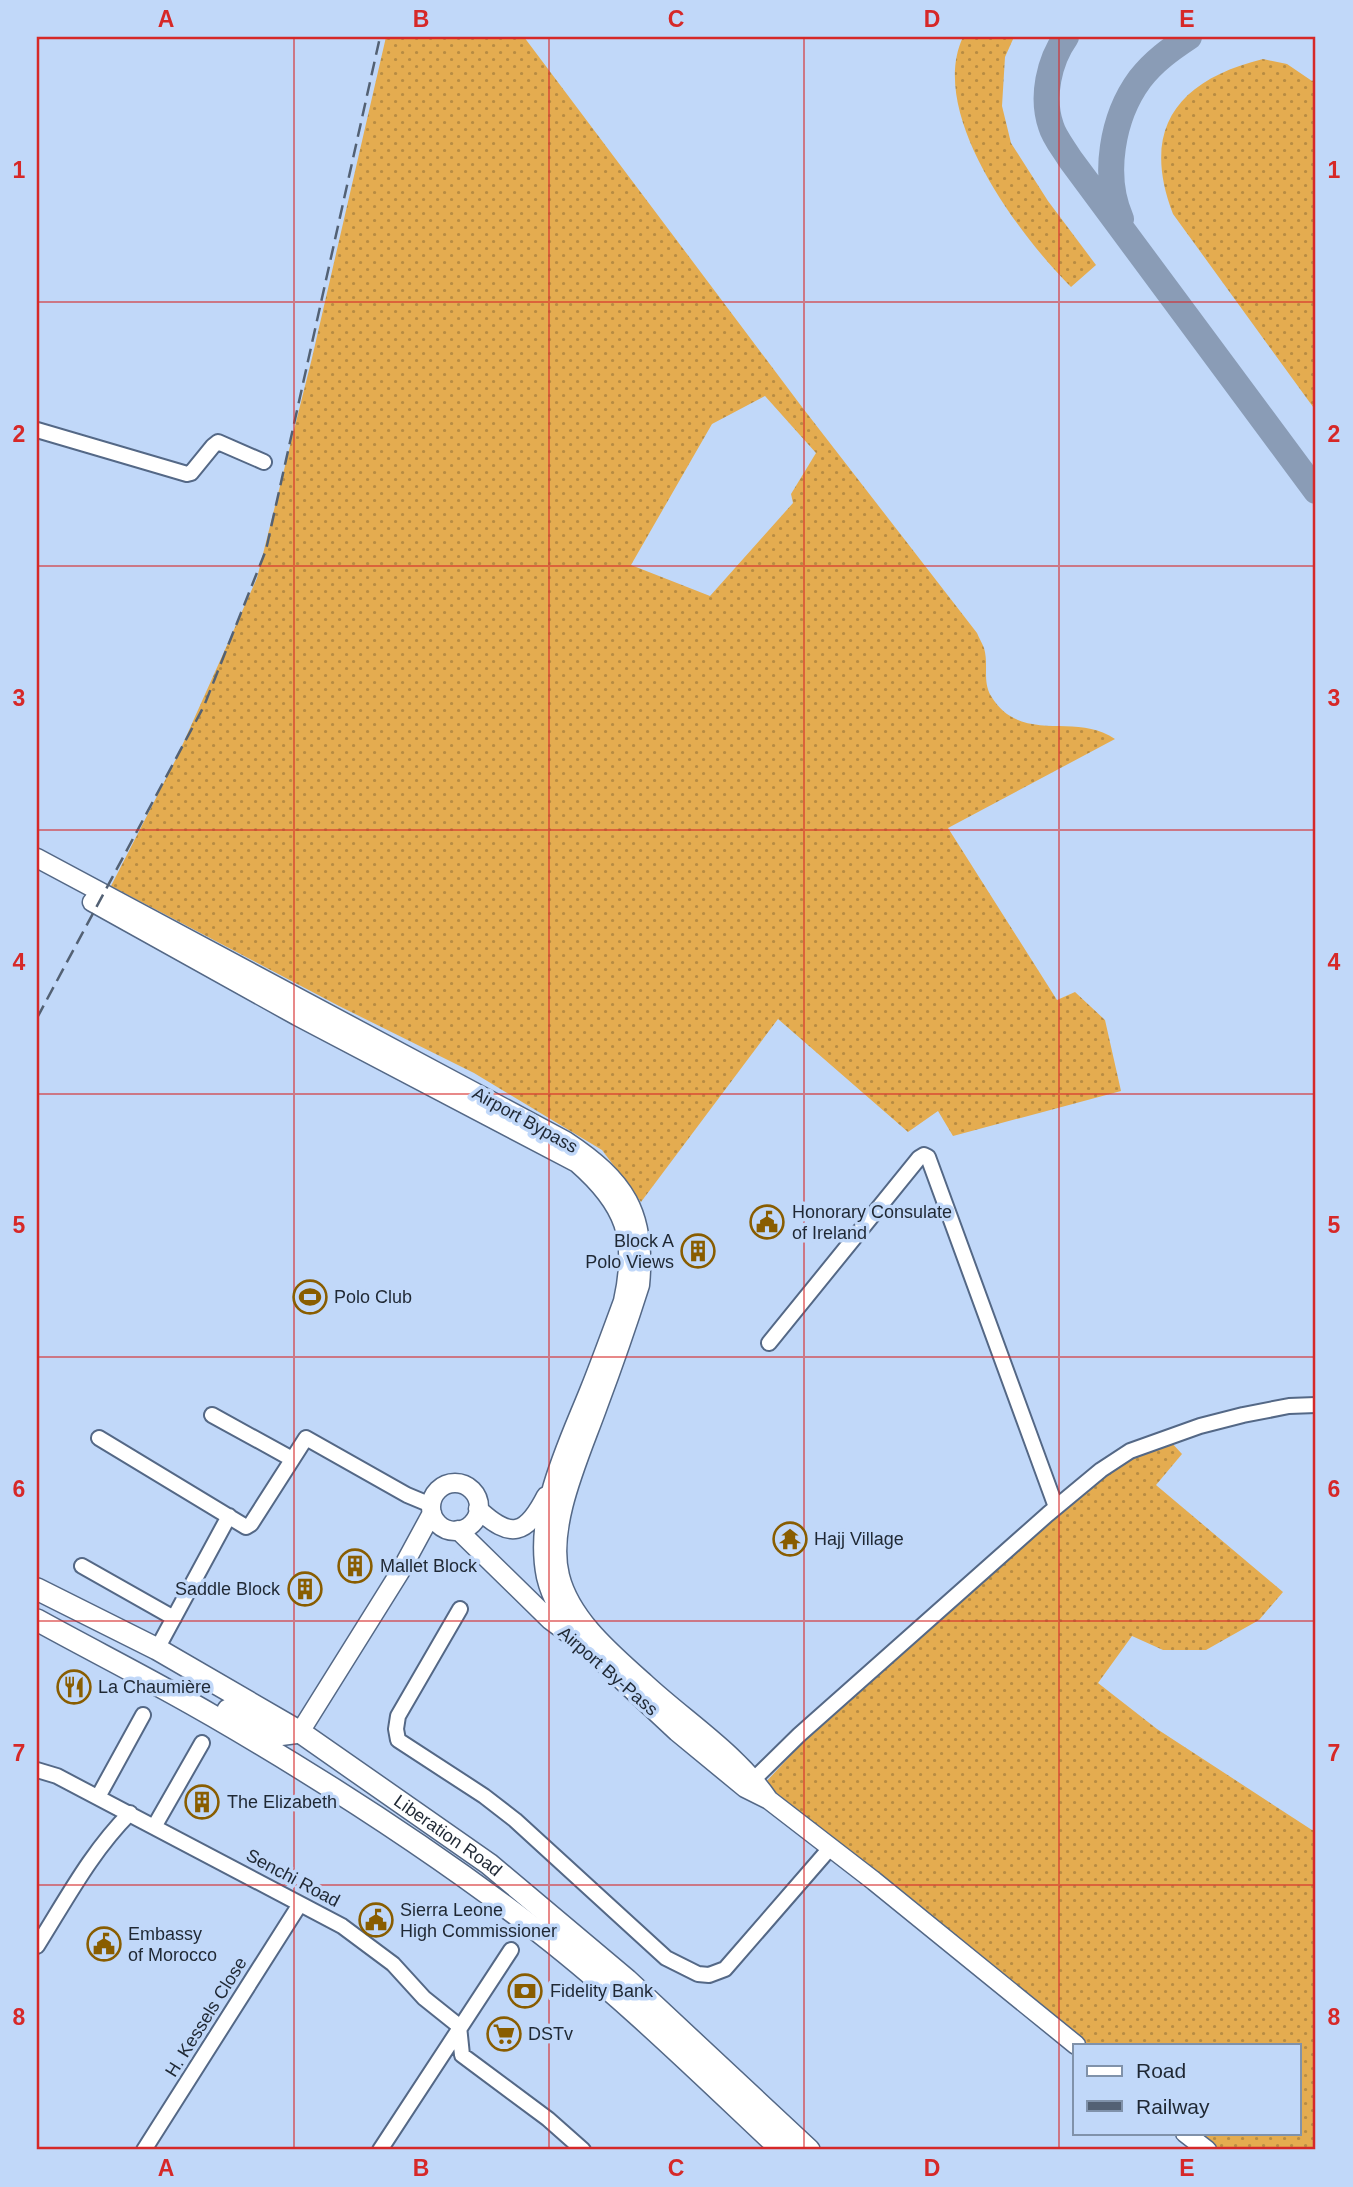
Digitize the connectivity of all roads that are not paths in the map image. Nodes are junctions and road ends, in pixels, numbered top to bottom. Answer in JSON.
{"nodes":[{"id":1,"x":37,"y":430,"type":"edge"},
{"id":2,"x":264,"y":462,"type":"dead end"},
{"id":3,"x":37,"y":858,"type":"edge"},
{"id":4,"x":37,"y":872,"type":"edge"},
{"id":5,"x":769,"y":1343,"type":"dead end"},
{"id":6,"x":1316,"y":1405,"type":"edge"},
{"id":7,"x":212,"y":1415,"type":"dead end"},
{"id":8,"x":99,"y":1438,"type":"dead end"},
{"id":9,"x":292,"y":1459,"type":"junction"},
{"id":10,"x":552,"y":1485,"type":"junction"},
{"id":11,"x":1056,"y":1507,"type":"junction"},
{"id":12,"x":431,"y":1509,"type":"junction"},
{"id":13,"x":478,"y":1509,"type":"junction"},
{"id":14,"x":229,"y":1516,"type":"junction"},
{"id":15,"x":451,"y":1530,"type":"junction"},
{"id":16,"x":82,"y":1566,"type":"dead end"},
{"id":17,"x":400,"y":1572,"type":"junction"},
{"id":18,"x":37,"y":1589,"type":"edge"},
{"id":19,"x":460,"y":1609,"type":"dead end"},
{"id":20,"x":174,"y":1618,"type":"junction"},
{"id":21,"x":37,"y":1620,"type":"edge"},
{"id":22,"x":592,"y":1642,"type":"junction"},
{"id":23,"x":157,"y":1649,"type":"junction"},
{"id":24,"x":166,"y":1690,"type":"junction"},
{"id":25,"x":143,"y":1715,"type":"dead end"},
{"id":26,"x":300,"y":1732,"type":"junction"},
{"id":27,"x":202,"y":1743,"type":"dead end"},
{"id":28,"x":37,"y":1770,"type":"edge"},
{"id":29,"x":750,"y":1783,"type":"junction"},
{"id":30,"x":98,"y":1797,"type":"junction"},
{"id":31,"x":130,"y":1813,"type":"junction"},
{"id":32,"x":155,"y":1827,"type":"junction"},
{"id":33,"x":831,"y":1847,"type":"junction"},
{"id":34,"x":300,"y":1903,"type":"junction"},
{"id":35,"x":37,"y":1946,"type":"edge"},
{"id":36,"x":511,"y":1950,"type":"dead end"},
{"id":37,"x":459,"y":2026,"type":"junction"},
{"id":38,"x":1075,"y":2044,"type":"edge"},
{"id":39,"x":1186,"y":2134,"type":"edge"},
{"id":40,"x":144,"y":2150,"type":"edge"},
{"id":41,"x":380,"y":2150,"type":"edge"},
{"id":42,"x":583,"y":2150,"type":"edge"},
{"id":43,"x":782,"y":2150,"type":"edge"},
{"id":44,"x":809,"y":2150,"type":"edge"},
{"id":45,"x":1207,"y":2150,"type":"edge"}],
"edges":[{"from":1,"to":2,"type":"street"},
{"from":3,"to":22,"type":"main road","name":"Airport Bypass"},
{"from":4,"to":10,"type":"main road","name":"Airport Bypass"},
{"from":5,"to":11,"type":"street"},
{"from":6,"to":11,"type":"street"},
{"from":7,"to":9,"type":"street"},
{"from":8,"to":14,"type":"street"},
{"from":9,"to":12,"type":"street"},
{"from":9,"to":14,"type":"street"},
{"from":10,"to":13,"type":"main road"},
{"from":10,"to":22,"type":"main road","name":"Airport Bypass"},
{"from":11,"to":29,"type":"street"},
{"from":12,"to":13,"type":"main road"},
{"from":12,"to":15,"type":"main road"},
{"from":12,"to":17,"type":"main road"},
{"from":13,"to":15,"type":"main road"},
{"from":14,"to":20,"type":"street"},
{"from":15,"to":17,"type":"main road"},
{"from":15,"to":22,"type":"main road","name":"Airport By-Pass"},
{"from":16,"to":20,"type":"street"},
{"from":17,"to":26,"type":"main road"},
{"from":18,"to":23,"type":"highway","name":"Liberation Road"},
{"from":19,"to":33,"type":"street"},
{"from":20,"to":23,"type":"street"},
{"from":21,"to":24,"type":"highway","name":"Liberation Road"},
{"from":22,"to":29,"type":"main road","name":"Airport By-Pass"},
{"from":23,"to":26,"type":"highway","name":"Liberation Road"},
{"from":24,"to":26,"type":"highway"},
{"from":24,"to":43,"type":"highway","name":"Liberation Road"},
{"from":25,"to":30,"type":"street"},
{"from":26,"to":44,"type":"highway","name":"Liberation Road"},
{"from":27,"to":32,"type":"street"},
{"from":28,"to":30,"type":"street","name":"Senchi Road"},
{"from":29,"to":33,"type":"main road","name":"Airport By-Pass"},
{"from":30,"to":31,"type":"street","name":"Senchi Road"},
{"from":31,"to":32,"type":"street","name":"Senchi Road"},
{"from":31,"to":35,"type":"street"},
{"from":32,"to":34,"type":"street","name":"Senchi Road"},
{"from":33,"to":38,"type":"main road","name":"Airport By-Pass"},
{"from":34,"to":37,"type":"street","name":"Senchi Road"},
{"from":34,"to":40,"type":"street","name":"H. Kessels Close"},
{"from":36,"to":37,"type":"street"},
{"from":37,"to":41,"type":"street"},
{"from":37,"to":42,"type":"street"},
{"from":39,"to":45,"type":"main road"}]}
